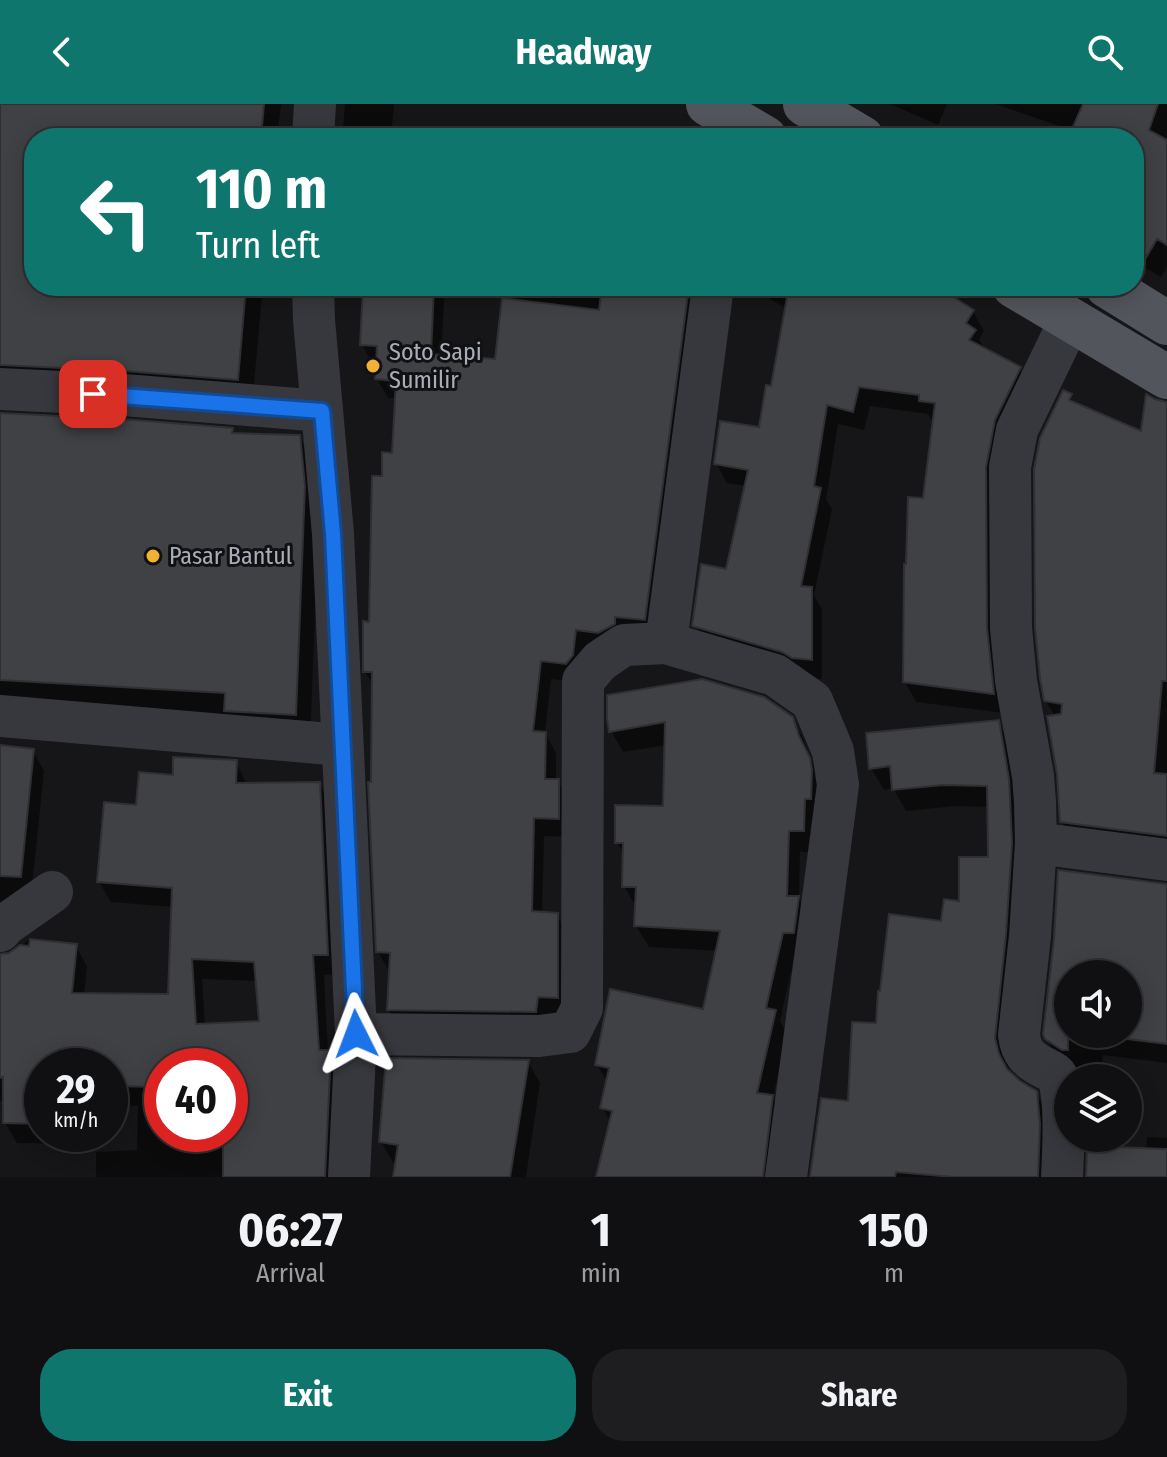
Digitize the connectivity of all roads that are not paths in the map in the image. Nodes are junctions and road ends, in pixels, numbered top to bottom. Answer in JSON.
{"nodes":[{"id":1,"x":315,"y":104,"type":"edge"},
{"id":2,"x":805,"y":104,"type":"edge"},
{"id":3,"x":314,"y":128,"type":"edge"},
{"id":4,"x":845,"y":128,"type":"edge"},
{"id":5,"x":313,"y":296,"type":"edge"},
{"id":6,"x":712,"y":296,"type":"edge"},
{"id":7,"x":1030,"y":296,"type":"edge"},
{"id":8,"x":1123,"y":296,"type":"edge"},
{"id":9,"x":1070,"y":320,"type":"junction"},
{"id":10,"x":1167,"y":323,"type":"edge"},
{"id":11,"x":1167,"y":377,"type":"edge"},
{"id":12,"x":0,"y":389,"type":"edge"},
{"id":13,"x":322,"y":411,"type":"junction"},
{"id":14,"x":666,"y":643,"type":"junction"},
{"id":15,"x":0,"y":716,"type":"edge"},
{"id":16,"x":342,"y":745,"type":"junction"},
{"id":17,"x":1036,"y":843,"type":"junction"},
{"id":18,"x":1167,"y":860,"type":"edge"},
{"id":19,"x":52,"y":892,"type":"dead end"},
{"id":20,"x":0,"y":931,"type":"edge"},
{"id":21,"x":356,"y":1034,"type":"junction"},
{"id":22,"x":349,"y":1177,"type":"edge"},
{"id":23,"x":786,"y":1177,"type":"edge"},
{"id":24,"x":1062,"y":1177,"type":"edge"}],
"edges":[{"from":1,"to":3,"type":"street"},
{"from":2,"to":4,"type":"main road"},
{"from":5,"to":13,"type":"street"},
{"from":6,"to":14,"type":"street"},
{"from":7,"to":9,"type":"main road"},
{"from":8,"to":10,"type":"main road"},
{"from":9,"to":11,"type":"main road"},
{"from":9,"to":17,"type":"street"},
{"from":12,"to":13,"type":"street"},
{"from":13,"to":16,"type":"street"},
{"from":14,"to":21,"type":"street"},
{"from":14,"to":23,"type":"street"},
{"from":15,"to":16,"type":"street"},
{"from":16,"to":21,"type":"street"},
{"from":17,"to":18,"type":"street"},
{"from":17,"to":24,"type":"street"},
{"from":19,"to":20,"type":"street"},
{"from":21,"to":22,"type":"street"}]}
